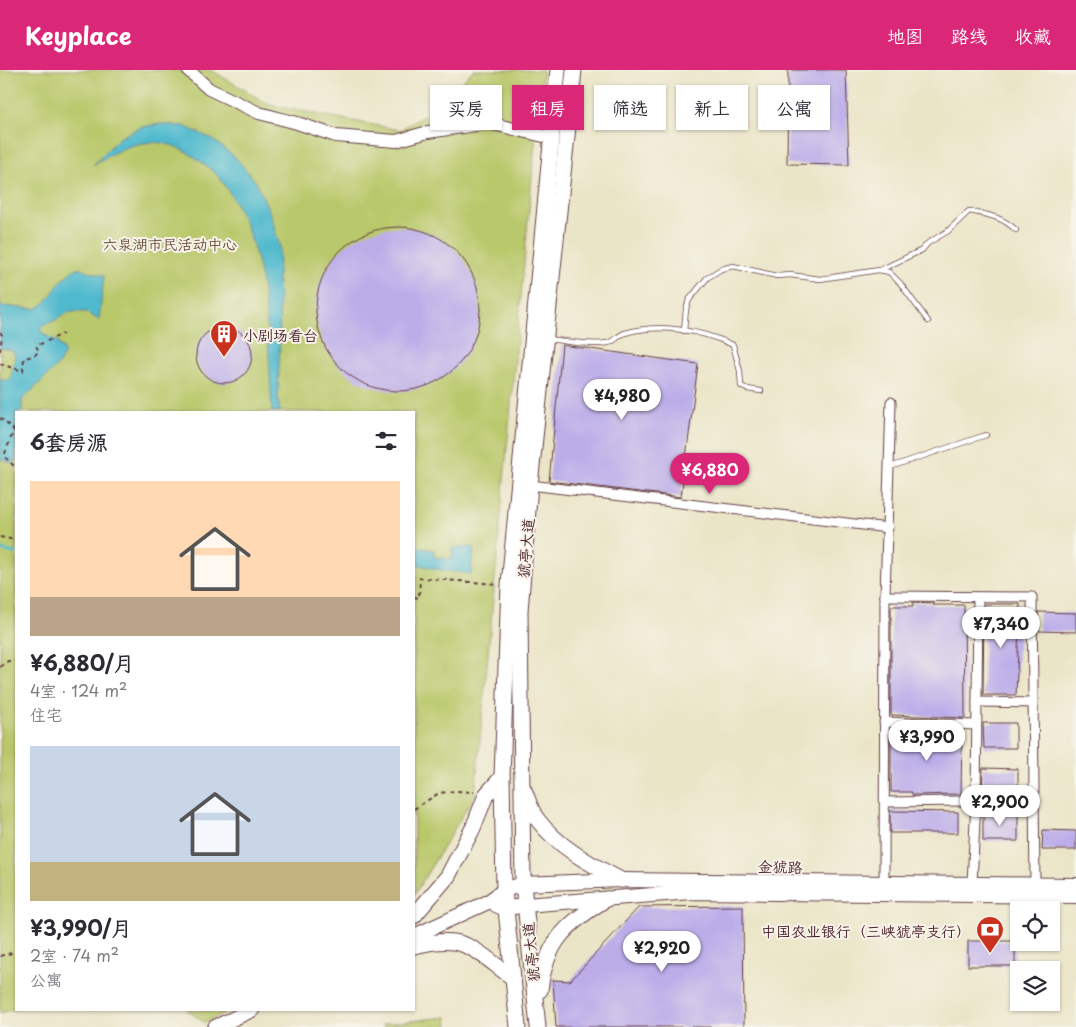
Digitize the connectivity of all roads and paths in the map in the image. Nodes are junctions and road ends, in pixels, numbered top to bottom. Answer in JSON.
{"nodes":[{"id":1,"x":188,"y":70,"type":"edge"},
{"id":2,"x":558,"y":70,"type":"edge"},
{"id":3,"x":574,"y":70,"type":"edge"},
{"id":4,"x":552,"y":138,"type":"junction"},
{"id":5,"x":1016,"y":230,"type":"dead end"},
{"id":6,"x":879,"y":270,"type":"junction"},
{"id":7,"x":928,"y":321,"type":"dead end"},
{"id":8,"x":684,"y":331,"type":"junction"},
{"id":9,"x":0,"y":332,"type":"edge"},
{"id":10,"x":63,"y":334,"type":"dead end"},
{"id":11,"x":546,"y":339,"type":"junction"},
{"id":12,"x":0,"y":351,"type":"edge"},
{"id":13,"x":0,"y":364,"type":"edge"},
{"id":14,"x":761,"y":391,"type":"dead end"},
{"id":15,"x":891,"y":402,"type":"dead end"},
{"id":16,"x":0,"y":418,"type":"edge"},
{"id":17,"x":986,"y":435,"type":"dead end"},
{"id":18,"x":890,"y":466,"type":"junction"},
{"id":19,"x":15,"y":467,"type":"edge"},
{"id":20,"x":530,"y":485,"type":"junction"},
{"id":21,"x":888,"y":528,"type":"junction"},
{"id":22,"x":0,"y":537,"type":"edge"},
{"id":23,"x":15,"y":540,"type":"edge"},
{"id":24,"x":509,"y":585,"type":"junction"},
{"id":25,"x":886,"y":596,"type":"junction"},
{"id":26,"x":415,"y":597,"type":"edge"},
{"id":27,"x":978,"y":598,"type":"junction"},
{"id":28,"x":15,"y":661,"type":"edge"},
{"id":29,"x":0,"y":667,"type":"edge"},
{"id":30,"x":977,"y":702,"type":"junction"},
{"id":31,"x":1033,"y":703,"type":"junction"},
{"id":32,"x":884,"y":722,"type":"junction"},
{"id":33,"x":976,"y":725,"type":"junction"},
{"id":34,"x":502,"y":777,"type":"junction"},
{"id":35,"x":521,"y":784,"type":"junction"},
{"id":36,"x":486,"y":795,"type":"junction"},
{"id":37,"x":976,"y":800,"type":"junction"},
{"id":38,"x":1034,"y":800,"type":"junction"},
{"id":39,"x":885,"y":802,"type":"junction"},
{"id":40,"x":415,"y":807,"type":"edge"},
{"id":41,"x":621,"y":880,"type":"junction"},
{"id":42,"x":884,"y":883,"type":"junction"},
{"id":43,"x":523,"y":884,"type":"junction"},
{"id":44,"x":972,"y":884,"type":"junction"},
{"id":45,"x":1035,"y":884,"type":"junction"},
{"id":46,"x":1076,"y":885,"type":"edge"},
{"id":47,"x":504,"y":890,"type":"junction"},
{"id":48,"x":1076,"y":896,"type":"edge"},
{"id":49,"x":606,"y":899,"type":"junction"},
{"id":50,"x":488,"y":902,"type":"junction"},
{"id":51,"x":525,"y":905,"type":"junction"},
{"id":52,"x":505,"y":909,"type":"junction"},
{"id":53,"x":415,"y":915,"type":"edge"},
{"id":54,"x":415,"y":936,"type":"edge"},
{"id":55,"x":415,"y":946,"type":"edge"},
{"id":56,"x":15,"y":952,"type":"edge"},
{"id":57,"x":0,"y":956,"type":"edge"},
{"id":58,"x":512,"y":976,"type":"junction"},
{"id":59,"x":250,"y":1011,"type":"edge"},
{"id":60,"x":538,"y":1026,"type":"edge"},
{"id":61,"x":215,"y":1027,"type":"edge"},
{"id":62,"x":518,"y":1027,"type":"edge"}],
"edges":[{"from":1,"to":4,"type":"street"},
{"from":2,"to":4,"type":"highway","name":"猇亭大道"},
{"from":3,"to":11,"type":"highway","name":"猇亭大道"},
{"from":4,"to":24,"type":"highway","name":"猇亭大道"},
{"from":5,"to":6,"type":"lane"},
{"from":6,"to":7,"type":"lane"},
{"from":6,"to":8,"type":"lane"},
{"from":8,"to":11,"type":"lane"},
{"from":8,"to":14,"type":"lane"},
{"from":9,"to":12,"type":"path"},
{"from":10,"to":13,"type":"path"},
{"from":11,"to":20,"type":"highway","name":"猇亭大道"},
{"from":15,"to":18,"type":"street"},
{"from":16,"to":19,"type":"path"},
{"from":17,"to":18,"type":"lane"},
{"from":18,"to":21,"type":"street"},
{"from":20,"to":21,"type":"street"},
{"from":20,"to":35,"type":"highway","name":"猇亭大道"},
{"from":21,"to":25,"type":"street"},
{"from":22,"to":23,"type":"path"},
{"from":24,"to":26,"type":"path"},
{"from":24,"to":34,"type":"highway","name":"猇亭大道"},
{"from":25,"to":27,"type":"street"},
{"from":25,"to":32,"type":"street"},
{"from":27,"to":30,"type":"street"},
{"from":27,"to":31,"type":"street"},
{"from":28,"to":29,"type":"path"},
{"from":30,"to":31,"type":"street"},
{"from":30,"to":33,"type":"street"},
{"from":31,"to":38,"type":"street"},
{"from":32,"to":33,"type":"street"},
{"from":32,"to":39,"type":"street"},
{"from":33,"to":37,"type":"street"},
{"from":34,"to":36,"type":"highway"},
{"from":34,"to":47,"type":"highway","name":"猇亭大道"},
{"from":35,"to":41,"type":"highway"},
{"from":35,"to":43,"type":"highway","name":"猇亭大道"},
{"from":36,"to":40,"type":"path"},
{"from":36,"to":53,"type":"highway"},
{"from":37,"to":38,"type":"street"},
{"from":37,"to":39,"type":"street"},
{"from":37,"to":44,"type":"street"},
{"from":38,"to":45,"type":"street"},
{"from":39,"to":42,"type":"street"},
{"from":41,"to":42,"type":"main road","name":"金猇路"},
{"from":41,"to":43,"type":"main road","name":"金猇路"},
{"from":42,"to":44,"type":"main road","name":"金猇路"},
{"from":43,"to":47,"type":"main road","name":"金猇路"},
{"from":43,"to":51,"type":"highway","name":"猇亭大道"},
{"from":44,"to":45,"type":"main road","name":"金猇路"},
{"from":45,"to":46,"type":"main road","name":"金猇路"},
{"from":47,"to":50,"type":"main road","name":"金猇路"},
{"from":47,"to":52,"type":"highway","name":"猇亭大道"},
{"from":48,"to":49,"type":"main road","name":"金猇路"},
{"from":49,"to":51,"type":"main road","name":"金猇路"},
{"from":49,"to":60,"type":"highway"},
{"from":50,"to":52,"type":"main road"},
{"from":50,"to":54,"type":"main road","name":"金猇路"},
{"from":51,"to":52,"type":"main road","name":"金猇路"},
{"from":51,"to":60,"type":"highway","name":"猇亭大道"},
{"from":52,"to":58,"type":"highway","name":"猇亭大道"},
{"from":55,"to":58,"type":"highway"},
{"from":56,"to":57,"type":"path"},
{"from":58,"to":62,"type":"highway","name":"猇亭大道"},
{"from":59,"to":61,"type":"main road"}]}
